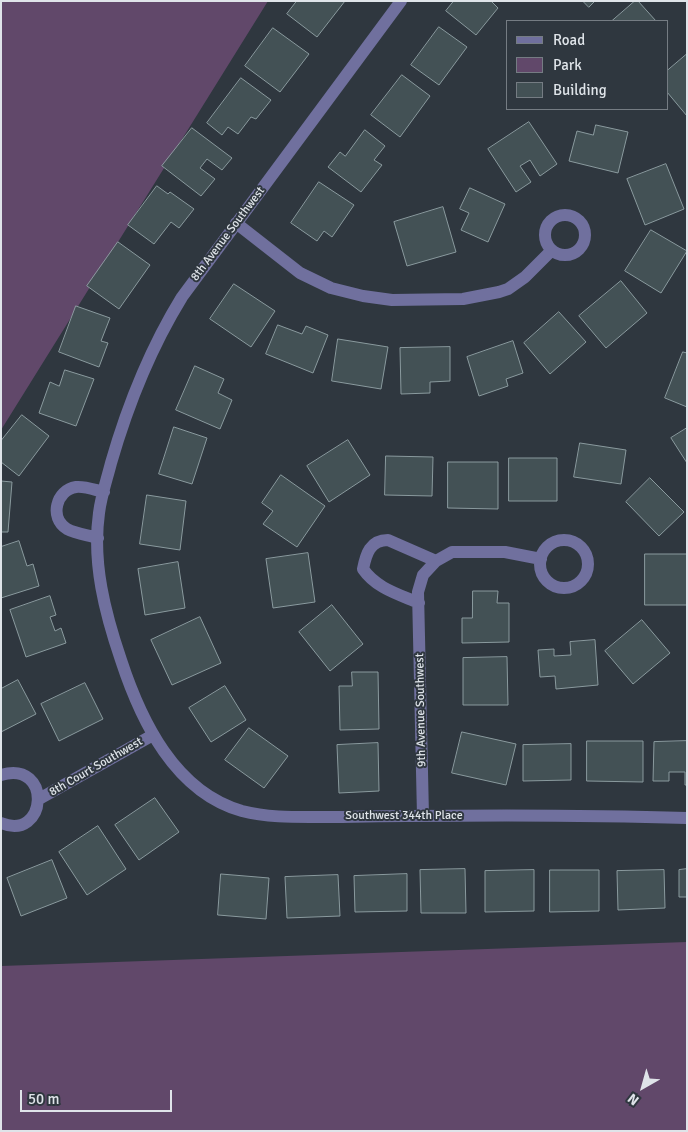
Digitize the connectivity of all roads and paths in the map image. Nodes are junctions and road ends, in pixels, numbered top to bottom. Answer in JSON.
{"nodes":[{"id":1,"x":400,"y":1,"type":"edge"},
{"id":2,"x":236,"y":223,"type":"junction"},
{"id":3,"x":552,"y":250,"type":"dead end"},
{"id":4,"x":104,"y":492,"type":"junction"},
{"id":5,"x":98,"y":538,"type":"junction"},
{"id":6,"x":541,"y":559,"type":"dead end"},
{"id":7,"x":436,"y":561,"type":"junction"},
{"id":8,"x":419,"y":604,"type":"junction"},
{"id":9,"x":153,"y":735,"type":"junction"},
{"id":10,"x":1,"y":775,"type":"edge"},
{"id":11,"x":39,"y":800,"type":"junction"},
{"id":12,"x":424,"y":816,"type":"junction"},
{"id":13,"x":687,"y":818,"type":"edge"},
{"id":14,"x":1,"y":823,"type":"edge"}],
"edges":[{"from":1,"to":2,"type":"street","name":"8th Avenue Southwest"},
{"from":2,"to":3,"type":"street"},
{"from":2,"to":4,"type":"street","name":"8th Avenue Southwest"},
{"from":4,"to":5,"type":"street","name":"8th Avenue Southwest"},
{"from":4,"to":5,"type":"street"},
{"from":5,"to":9,"type":"street","name":"8th Avenue Southwest"},
{"from":6,"to":7,"type":"street"},
{"from":7,"to":8,"type":"street","name":"9th Avenue Southwest"},
{"from":7,"to":8,"type":"street"},
{"from":8,"to":12,"type":"street","name":"9th Avenue Southwest"},
{"from":9,"to":11,"type":"street","name":"8th Court Southwest"},
{"from":9,"to":12,"type":"street","name":"Southwest 344th Place"},
{"from":10,"to":11,"type":"street","name":"8th Court Southwest"},
{"from":11,"to":14,"type":"street","name":"8th Court Southwest"},
{"from":12,"to":13,"type":"street","name":"Southwest 344th Place"}]}
